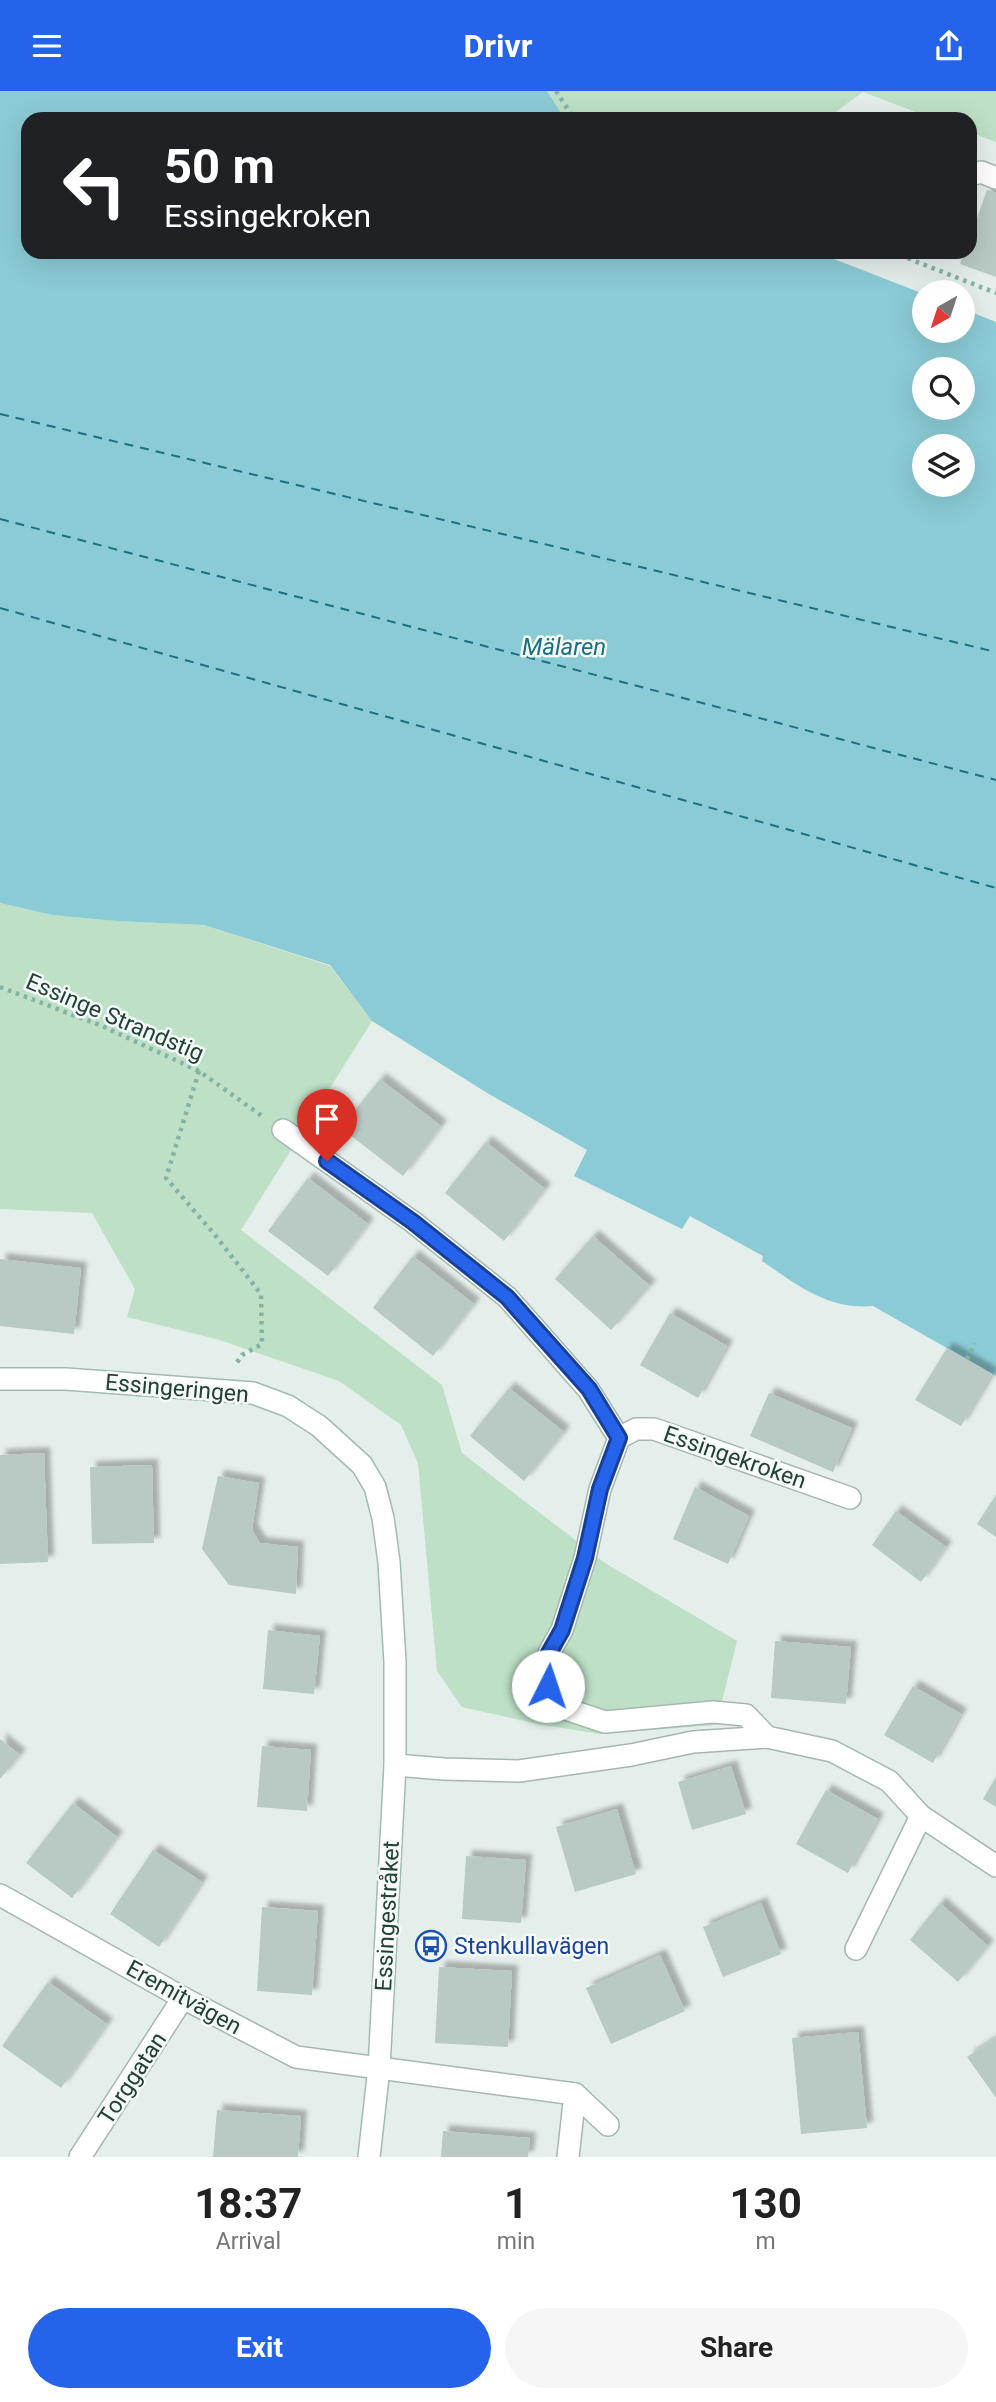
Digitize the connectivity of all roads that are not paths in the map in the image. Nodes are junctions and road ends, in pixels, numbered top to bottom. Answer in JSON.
{"nodes":[{"id":1,"x":977,"y":173,"type":"edge"},
{"id":2,"x":996,"y":178,"type":"edge"},
{"id":3,"x":283,"y":1130,"type":"road end"},
{"id":4,"x":0,"y":1378,"type":"edge"},
{"id":5,"x":619,"y":1438,"type":"junction"},
{"id":6,"x":850,"y":1498,"type":"dead end"},
{"id":7,"x":767,"y":1737,"type":"junction"},
{"id":8,"x":395,"y":1765,"type":"junction"},
{"id":9,"x":921,"y":1816,"type":"junction"},
{"id":10,"x":996,"y":1866,"type":"edge"},
{"id":11,"x":0,"y":1895,"type":"edge"},
{"id":12,"x":856,"y":1948,"type":"dead end"},
{"id":13,"x":183,"y":1998,"type":"junction"},
{"id":14,"x":379,"y":2068,"type":"junction"},
{"id":15,"x":575,"y":2094,"type":"junction"},
{"id":16,"x":608,"y":2125,"type":"dead end"},
{"id":17,"x":80,"y":2157,"type":"edge"},
{"id":18,"x":369,"y":2157,"type":"edge"},
{"id":19,"x":568,"y":2157,"type":"edge"}],
"edges":[{"from":1,"to":2,"type":"street"},
{"from":3,"to":5,"type":"street"},
{"from":4,"to":8,"type":"street","name":"Essingeringen"},
{"from":5,"to":6,"type":"street","name":"Essingekroken"},
{"from":5,"to":7,"type":"street"},
{"from":7,"to":8,"type":"street"},
{"from":7,"to":9,"type":"street"},
{"from":8,"to":14,"type":"street","name":"Essingestråket"},
{"from":9,"to":10,"type":"street"},
{"from":9,"to":12,"type":"street"},
{"from":11,"to":13,"type":"street","name":"Eremitvägen"},
{"from":13,"to":14,"type":"street","name":"Eremitvägen"},
{"from":13,"to":17,"type":"street","name":"Torggatan"},
{"from":14,"to":15,"type":"street"},
{"from":14,"to":18,"type":"street","name":"Essingestråket"},
{"from":15,"to":16,"type":"street"},
{"from":15,"to":19,"type":"street"}]}
